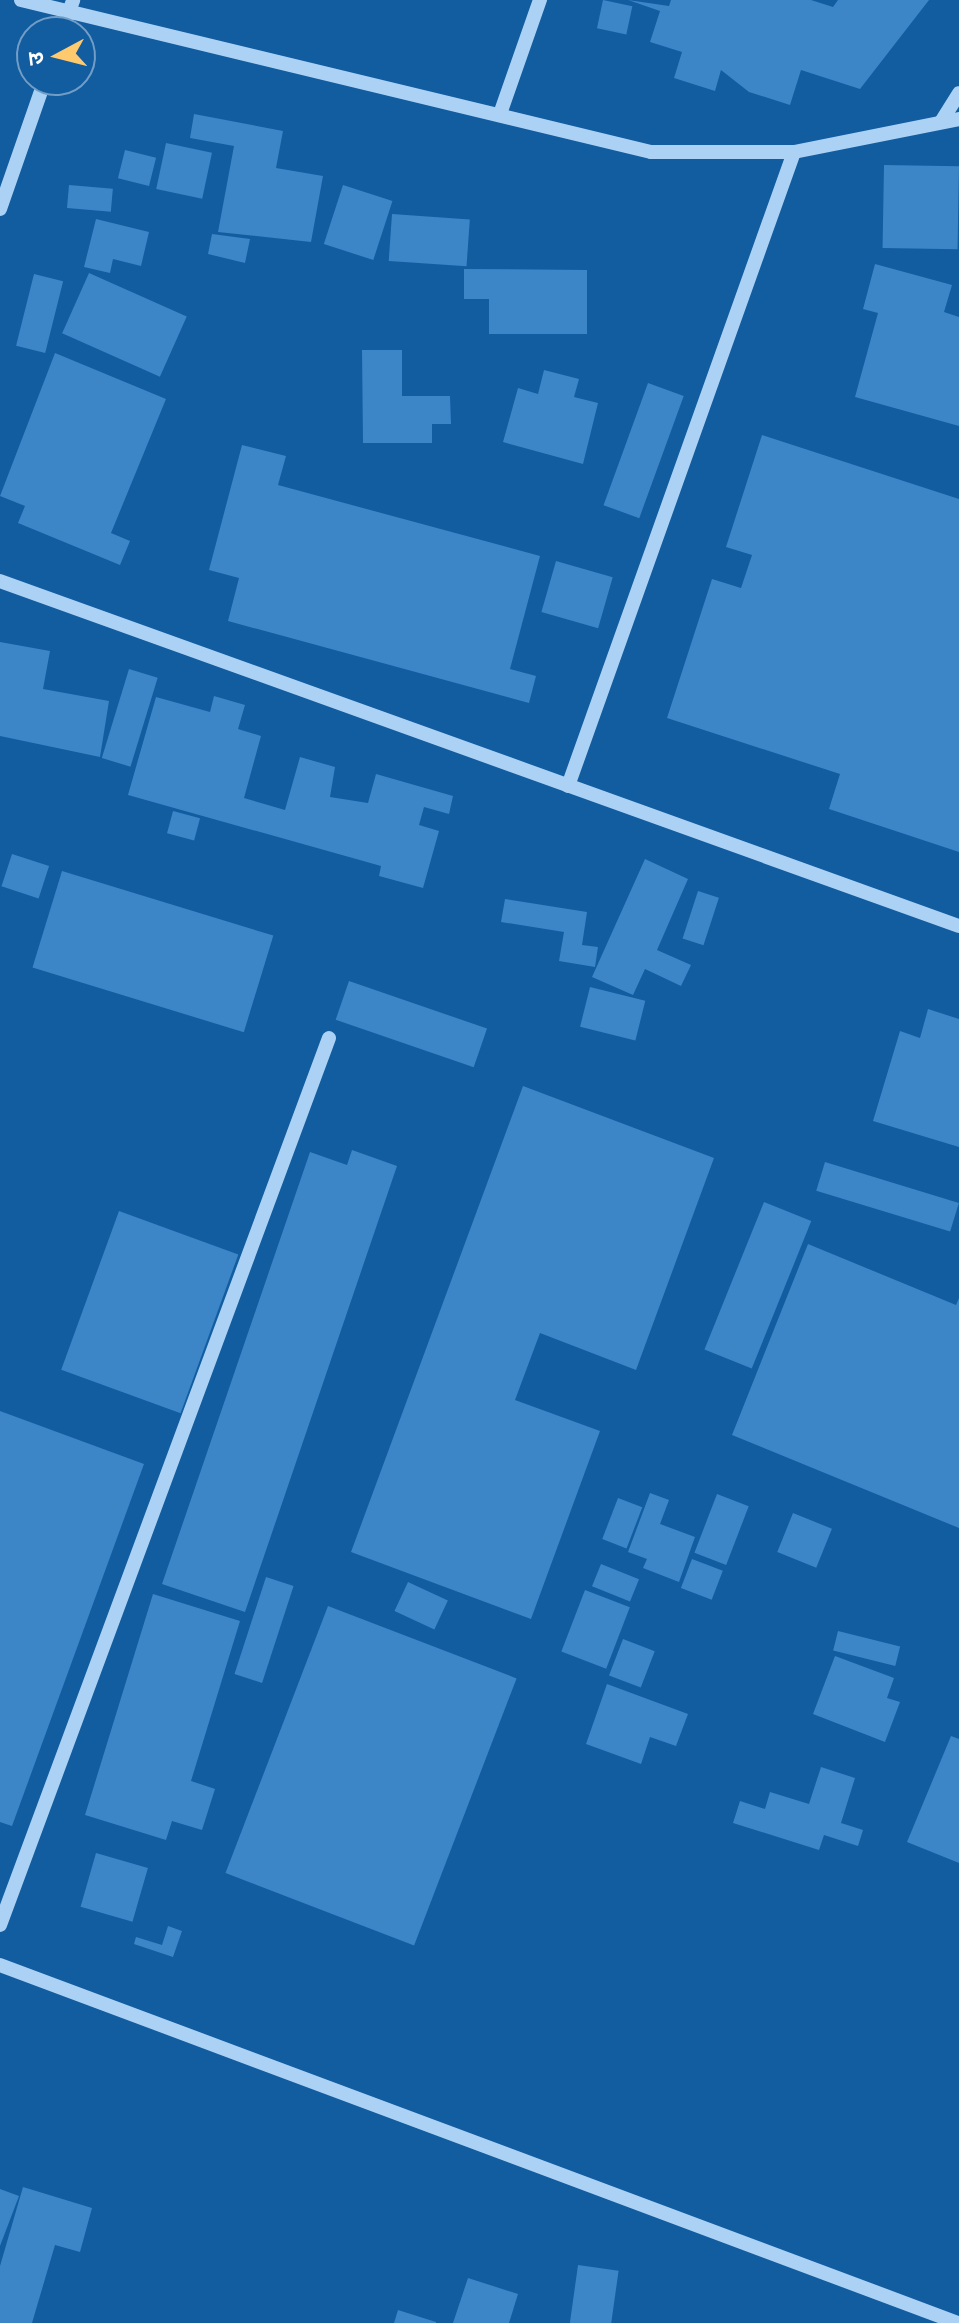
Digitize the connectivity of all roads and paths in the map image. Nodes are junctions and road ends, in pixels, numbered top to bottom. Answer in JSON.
{"nodes":[{"id":1,"x":21,"y":0,"type":"edge"},
{"id":2,"x":73,"y":0,"type":"edge"},
{"id":3,"x":540,"y":0,"type":"edge"},
{"id":4,"x":67,"y":16,"type":"joint"},
{"id":5,"x":96,"y":23,"type":"edge"},
{"id":6,"x":959,"y":93,"type":"edge"},
{"id":7,"x":39,"y":96,"type":"edge"},
{"id":8,"x":500,"y":114,"type":"junction"},
{"id":9,"x":959,"y":119,"type":"edge"},
{"id":10,"x":941,"y":122,"type":"junction"},
{"id":11,"x":794,"y":152,"type":"junction"},
{"id":12,"x":0,"y":209,"type":"edge"},
{"id":13,"x":0,"y":581,"type":"edge"},
{"id":14,"x":568,"y":786,"type":"junction"},
{"id":15,"x":959,"y":926,"type":"edge"},
{"id":16,"x":329,"y":1038,"type":"dead end"},
{"id":17,"x":0,"y":1925,"type":"edge"},
{"id":18,"x":0,"y":1965,"type":"edge"},
{"id":19,"x":958,"y":2323,"type":"edge"}],
"edges":[{"from":1,"to":4,"type":"street"},
{"from":2,"to":4,"type":"street"},
{"from":3,"to":8,"type":"street"},
{"from":5,"to":8,"type":"street"},
{"from":6,"to":10,"type":"street"},
{"from":7,"to":12,"type":"street"},
{"from":8,"to":11,"type":"street"},
{"from":9,"to":10,"type":"street"},
{"from":10,"to":11,"type":"street"},
{"from":11,"to":14,"type":"street"},
{"from":13,"to":14,"type":"street"},
{"from":14,"to":15,"type":"street"},
{"from":16,"to":17,"type":"street"},
{"from":18,"to":19,"type":"street"}]}
